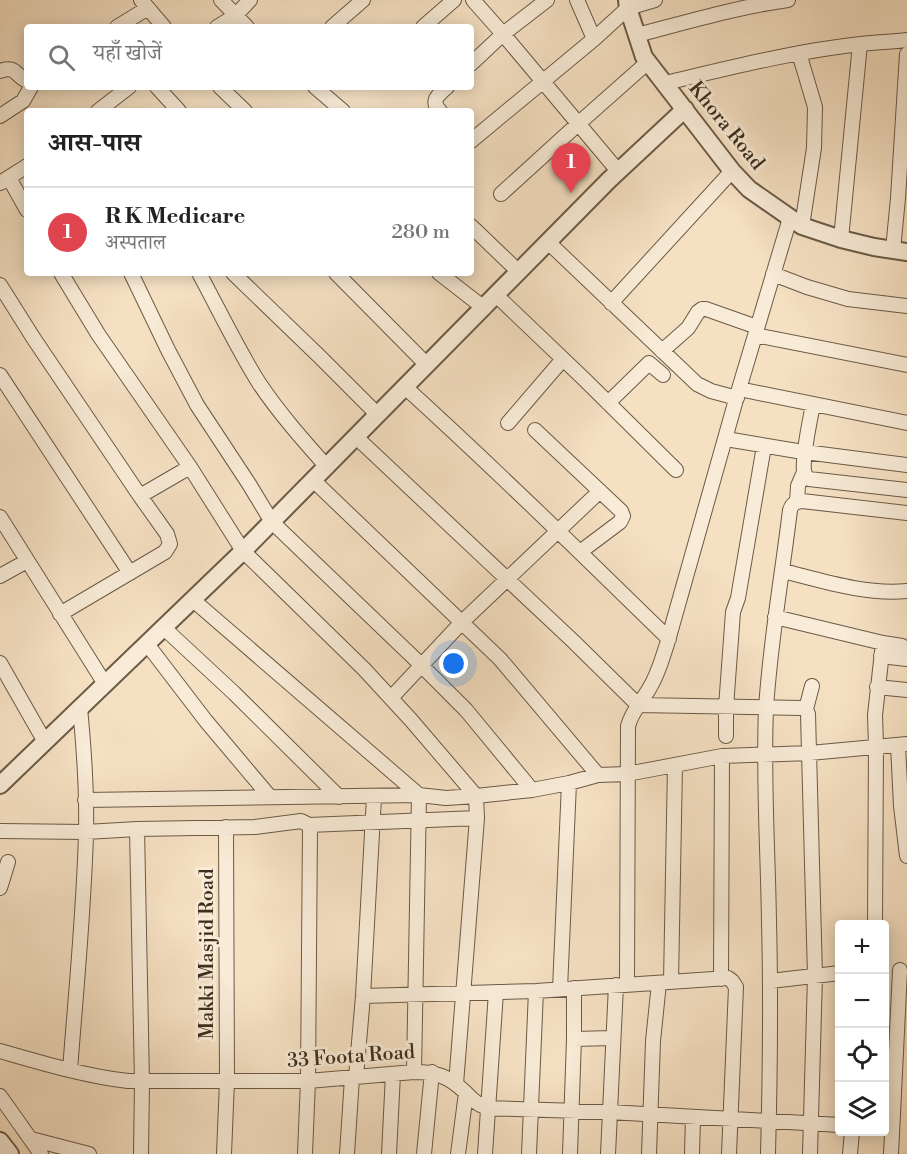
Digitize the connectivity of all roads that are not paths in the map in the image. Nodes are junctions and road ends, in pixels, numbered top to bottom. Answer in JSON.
{"nodes":[{"id":1,"x":221,"y":0,"type":"edge"},
{"id":2,"x":250,"y":0,"type":"edge"},
{"id":3,"x":363,"y":0,"type":"edge"},
{"id":4,"x":454,"y":0,"type":"edge"},
{"id":5,"x":473,"y":0,"type":"edge"},
{"id":6,"x":547,"y":0,"type":"edge"},
{"id":7,"x":577,"y":0,"type":"edge"},
{"id":8,"x":655,"y":0,"type":"edge"},
{"id":9,"x":789,"y":0,"type":"edge"},
{"id":10,"x":144,"y":4,"type":"edge"},
{"id":11,"x":628,"y":4,"type":"edge"},
{"id":12,"x":235,"y":16,"type":"junction"},
{"id":13,"x":121,"y":24,"type":"edge"},
{"id":14,"x":161,"y":24,"type":"edge"},
{"id":15,"x":222,"y":24,"type":"edge"},
{"id":16,"x":244,"y":24,"type":"edge"},
{"id":17,"x":335,"y":24,"type":"edge"},
{"id":18,"x":426,"y":24,"type":"edge"},
{"id":19,"x":503,"y":33,"type":"junction"},
{"id":20,"x":637,"y":35,"type":"junction"},
{"id":21,"x":594,"y":39,"type":"junction"},
{"id":22,"x":907,"y":40,"type":"edge"},
{"id":23,"x":860,"y":44,"type":"junction"},
{"id":24,"x":799,"y":53,"type":"junction"},
{"id":25,"x":907,"y":54,"type":"edge"},
{"id":26,"x":474,"y":61,"type":"edge"},
{"id":27,"x":648,"y":62,"type":"junction"},
{"id":28,"x":0,"y":71,"type":"edge"},
{"id":29,"x":24,"y":80,"type":"edge"},
{"id":30,"x":542,"y":81,"type":"junction"},
{"id":31,"x":665,"y":83,"type":"junction"},
{"id":32,"x":29,"y":90,"type":"edge"},
{"id":33,"x":126,"y":90,"type":"edge"},
{"id":34,"x":160,"y":90,"type":"edge"},
{"id":35,"x":223,"y":90,"type":"edge"},
{"id":36,"x":318,"y":90,"type":"edge"},
{"id":37,"x":444,"y":90,"type":"edge"},
{"id":38,"x":107,"y":108,"type":"edge"},
{"id":39,"x":176,"y":108,"type":"edge"},
{"id":40,"x":242,"y":108,"type":"edge"},
{"id":41,"x":340,"y":108,"type":"edge"},
{"id":42,"x":436,"y":108,"type":"edge"},
{"id":43,"x":685,"y":109,"type":"junction"},
{"id":44,"x":0,"y":116,"type":"edge"},
{"id":45,"x":579,"y":124,"type":"junction"},
{"id":46,"x":474,"y":138,"type":"edge"},
{"id":47,"x":24,"y":168,"type":"edge"},
{"id":48,"x":618,"y":171,"type":"junction"},
{"id":49,"x":732,"y":171,"type":"junction"},
{"id":50,"x":5,"y":181,"type":"edge"},
{"id":51,"x":501,"y":194,"type":"dead end"},
{"id":52,"x":24,"y":206,"type":"edge"},
{"id":53,"x":796,"y":222,"type":"junction"},
{"id":54,"x":474,"y":229,"type":"edge"},
{"id":55,"x":841,"y":240,"type":"junction"},
{"id":56,"x":548,"y":242,"type":"junction"},
{"id":57,"x":900,"y":251,"type":"edge"},
{"id":58,"x":519,"y":272,"type":"junction"},
{"id":59,"x":773,"y":274,"type":"junction"},
{"id":60,"x":63,"y":276,"type":"edge"},
{"id":61,"x":131,"y":276,"type":"edge"},
{"id":62,"x":201,"y":276,"type":"edge"},
{"id":63,"x":236,"y":276,"type":"edge"},
{"id":64,"x":339,"y":276,"type":"edge"},
{"id":65,"x":443,"y":276,"type":"edge"},
{"id":66,"x":0,"y":285,"type":"edge"},
{"id":67,"x":496,"y":295,"type":"junction"},
{"id":68,"x":611,"y":303,"type":"junction"},
{"id":69,"x":907,"y":306,"type":"edge"},
{"id":70,"x":484,"y":308,"type":"junction"},
{"id":71,"x":756,"y":331,"type":"junction"},
{"id":72,"x":662,"y":351,"type":"junction"},
{"id":73,"x":563,"y":359,"type":"junction"},
{"id":74,"x":427,"y":365,"type":"junction"},
{"id":75,"x":907,"y":365,"type":"edge"},
{"id":76,"x":0,"y":375,"type":"edge"},
{"id":77,"x":663,"y":375,"type":"dead end"},
{"id":78,"x":405,"y":387,"type":"junction"},
{"id":79,"x":738,"y":394,"type":"junction"},
{"id":80,"x":608,"y":403,"type":"junction"},
{"id":81,"x":813,"y":404,"type":"junction"},
{"id":82,"x":378,"y":415,"type":"junction"},
{"id":83,"x":508,"y":423,"type":"dead end"},
{"id":84,"x":907,"y":423,"type":"edge"},
{"id":85,"x":536,"y":430,"type":"dead end"},
{"id":86,"x":356,"y":437,"type":"junction"},
{"id":87,"x":726,"y":439,"type":"junction"},
{"id":88,"x":764,"y":446,"type":"junction"},
{"id":89,"x":805,"y":452,"type":"junction"},
{"id":90,"x":907,"y":465,"type":"edge"},
{"id":91,"x":190,"y":467,"type":"junction"},
{"id":92,"x":327,"y":467,"type":"junction"},
{"id":93,"x":676,"y":470,"type":"dead end"},
{"id":94,"x":804,"y":472,"type":"junction"},
{"id":95,"x":313,"y":480,"type":"junction"},
{"id":96,"x":907,"y":490,"type":"edge"},
{"id":97,"x":600,"y":491,"type":"junction"},
{"id":98,"x":140,"y":496,"type":"junction"},
{"id":99,"x":797,"y":501,"type":"junction"},
{"id":100,"x":907,"y":513,"type":"edge"},
{"id":101,"x":0,"y":517,"type":"edge"},
{"id":102,"x":272,"y":522,"type":"junction"},
{"id":103,"x":556,"y":531,"type":"junction"},
{"id":104,"x":243,"y":551,"type":"junction"},
{"id":105,"x":580,"y":552,"type":"junction"},
{"id":106,"x":27,"y":561,"type":"junction"},
{"id":107,"x":783,"y":571,"type":"junction"},
{"id":108,"x":130,"y":573,"type":"junction"},
{"id":109,"x":0,"y":576,"type":"edge"},
{"id":110,"x":507,"y":578,"type":"junction"},
{"id":111,"x":907,"y":591,"type":"edge"},
{"id":112,"x":193,"y":600,"type":"junction"},
{"id":113,"x":60,"y":614,"type":"junction"},
{"id":114,"x":775,"y":617,"type":"junction"},
{"id":115,"x":462,"y":622,"type":"junction"},
{"id":116,"x":164,"y":628,"type":"junction"},
{"id":117,"x":669,"y":639,"type":"junction"},
{"id":118,"x":147,"y":644,"type":"junction"},
{"id":119,"x":882,"y":650,"type":"junction"},
{"id":120,"x":907,"y":651,"type":"edge"},
{"id":121,"x":907,"y":659,"type":"edge"},
{"id":122,"x":0,"y":663,"type":"edge"},
{"id":123,"x":422,"y":665,"type":"junction"},
{"id":124,"x":105,"y":684,"type":"junction"},
{"id":125,"x":812,"y":686,"type":"dead end"},
{"id":126,"x":877,"y":687,"type":"junction"},
{"id":127,"x":907,"y":690,"type":"edge"},
{"id":128,"x":391,"y":698,"type":"junction"},
{"id":129,"x":638,"y":705,"type":"junction"},
{"id":130,"x":726,"y":707,"type":"junction"},
{"id":131,"x":80,"y":708,"type":"junction"},
{"id":132,"x":766,"y":708,"type":"junction"},
{"id":133,"x":806,"y":709,"type":"junction"},
{"id":134,"x":726,"y":736,"type":"dead end"},
{"id":135,"x":45,"y":742,"type":"junction"},
{"id":136,"x":902,"y":744,"type":"edge"},
{"id":137,"x":876,"y":746,"type":"junction"},
{"id":138,"x":810,"y":753,"type":"junction"},
{"id":139,"x":765,"y":754,"type":"junction"},
{"id":140,"x":722,"y":756,"type":"junction"},
{"id":141,"x":675,"y":765,"type":"junction"},
{"id":142,"x":627,"y":774,"type":"junction"},
{"id":143,"x":598,"y":775,"type":"junction"},
{"id":144,"x":569,"y":783,"type":"junction"},
{"id":145,"x":0,"y":785,"type":"edge"},
{"id":146,"x":532,"y":790,"type":"junction"},
{"id":147,"x":419,"y":795,"type":"junction"},
{"id":148,"x":476,"y":796,"type":"junction"},
{"id":149,"x":270,"y":797,"type":"junction"},
{"id":150,"x":339,"y":797,"type":"junction"},
{"id":151,"x":374,"y":797,"type":"junction"},
{"id":152,"x":85,"y":800,"type":"junction"},
{"id":153,"x":477,"y":818,"type":"junction"},
{"id":154,"x":418,"y":820,"type":"junction"},
{"id":155,"x":373,"y":822,"type":"junction"},
{"id":156,"x":309,"y":825,"type":"junction"},
{"id":157,"x":226,"y":827,"type":"junction"},
{"id":158,"x":137,"y":829,"type":"junction"},
{"id":159,"x":0,"y":831,"type":"edge"},
{"id":160,"x":86,"y":832,"type":"junction"},
{"id":161,"x":907,"y":849,"type":"edge"},
{"id":162,"x":8,"y":862,"type":"dead end"},
{"id":163,"x":0,"y":888,"type":"edge"},
{"id":164,"x":875,"y":920,"type":"edge"},
{"id":165,"x":904,"y":970,"type":"edge"},
{"id":166,"x":835,"y":974,"type":"edge"},
{"id":167,"x":815,"y":976,"type":"junction"},
{"id":168,"x":722,"y":978,"type":"junction"},
{"id":169,"x":770,"y":981,"type":"junction"},
{"id":170,"x":665,"y":982,"type":"junction"},
{"id":171,"x":622,"y":984,"type":"junction"},
{"id":172,"x":567,"y":988,"type":"junction"},
{"id":173,"x":536,"y":991,"type":"junction"},
{"id":174,"x":496,"y":992,"type":"junction"},
{"id":175,"x":463,"y":993,"type":"junction"},
{"id":176,"x":416,"y":994,"type":"junction"},
{"id":177,"x":363,"y":996,"type":"junction"},
{"id":178,"x":613,"y":1038,"type":"junction"},
{"id":179,"x":574,"y":1039,"type":"junction"},
{"id":180,"x":0,"y":1051,"type":"edge"},
{"id":181,"x":70,"y":1070,"type":"junction"},
{"id":182,"x":414,"y":1072,"type":"junction"},
{"id":183,"x":432,"y":1072,"type":"junction"},
{"id":184,"x":393,"y":1074,"type":"junction"},
{"id":185,"x":354,"y":1077,"type":"junction"},
{"id":186,"x":227,"y":1081,"type":"junction"},
{"id":187,"x":308,"y":1081,"type":"junction"},
{"id":188,"x":142,"y":1082,"type":"junction"},
{"id":189,"x":461,"y":1089,"type":"junction"},
{"id":190,"x":0,"y":1096,"type":"edge"},
{"id":191,"x":487,"y":1108,"type":"junction"},
{"id":192,"x":530,"y":1110,"type":"junction"},
{"id":193,"x":571,"y":1112,"type":"junction"},
{"id":194,"x":609,"y":1112,"type":"junction"},
{"id":195,"x":650,"y":1115,"type":"junction"},
{"id":196,"x":693,"y":1117,"type":"junction"},
{"id":197,"x":731,"y":1119,"type":"junction"},
{"id":198,"x":769,"y":1121,"type":"junction"},
{"id":199,"x":811,"y":1123,"type":"junction"},
{"id":200,"x":835,"y":1125,"type":"edge"},
{"id":201,"x":895,"y":1128,"type":"edge"},
{"id":202,"x":852,"y":1136,"type":"edge"},
{"id":203,"x":31,"y":1138,"type":"junction"},
{"id":204,"x":0,"y":1141,"type":"edge"},
{"id":205,"x":10,"y":1154,"type":"edge"},
{"id":206,"x":41,"y":1154,"type":"edge"},
{"id":207,"x":89,"y":1154,"type":"edge"},
{"id":208,"x":141,"y":1154,"type":"edge"},
{"id":209,"x":224,"y":1154,"type":"edge"},
{"id":210,"x":305,"y":1154,"type":"edge"},
{"id":211,"x":347,"y":1154,"type":"edge"},
{"id":212,"x":389,"y":1154,"type":"edge"},
{"id":213,"x":424,"y":1154,"type":"edge"},
{"id":214,"x":458,"y":1154,"type":"edge"},
{"id":215,"x":485,"y":1154,"type":"edge"},
{"id":216,"x":529,"y":1154,"type":"edge"},
{"id":217,"x":570,"y":1154,"type":"edge"},
{"id":218,"x":608,"y":1154,"type":"edge"},
{"id":219,"x":649,"y":1154,"type":"edge"},
{"id":220,"x":692,"y":1154,"type":"edge"},
{"id":221,"x":729,"y":1154,"type":"edge"},
{"id":222,"x":768,"y":1154,"type":"edge"},
{"id":223,"x":810,"y":1154,"type":"edge"},
{"id":224,"x":850,"y":1154,"type":"edge"},
{"id":225,"x":891,"y":1154,"type":"edge"}],
"edges":[{"from":1,"to":12,"type":"street"},
{"from":2,"to":12,"type":"street"},
{"from":3,"to":17,"type":"street"},
{"from":4,"to":18,"type":"street"},
{"from":5,"to":19,"type":"street"},
{"from":6,"to":19,"type":"street"},
{"from":7,"to":21,"type":"street"},
{"from":8,"to":11,"type":"street"},
{"from":9,"to":20,"type":"street"},
{"from":10,"to":13,"type":"street"},
{"from":10,"to":14,"type":"street"},
{"from":11,"to":20,"type":"street","name":"Khora Road"},
{"from":11,"to":21,"type":"street"},
{"from":12,"to":15,"type":"street"},
{"from":12,"to":16,"type":"street"},
{"from":19,"to":26,"type":"street"},
{"from":19,"to":30,"type":"street"},
{"from":20,"to":27,"type":"street","name":"Khora Road"},
{"from":21,"to":30,"type":"street"},
{"from":22,"to":23,"type":"street"},
{"from":23,"to":24,"type":"street"},
{"from":23,"to":55,"type":"street"},
{"from":24,"to":31,"type":"street"},
{"from":24,"to":53,"type":"street"},
{"from":25,"to":57,"type":"street"},
{"from":27,"to":31,"type":"street","name":"Khora Road"},
{"from":27,"to":45,"type":"street"},
{"from":28,"to":29,"type":"street"},
{"from":30,"to":45,"type":"street"},
{"from":30,"to":46,"type":"street"},
{"from":31,"to":43,"type":"street","name":"Khora Road"},
{"from":32,"to":44,"type":"street"},
{"from":33,"to":38,"type":"street"},
{"from":34,"to":39,"type":"street"},
{"from":35,"to":40,"type":"street"},
{"from":36,"to":41,"type":"street"},
{"from":37,"to":42,"type":"street"},
{"from":43,"to":48,"type":"street"},
{"from":43,"to":49,"type":"street","name":"Khora Road"},
{"from":45,"to":48,"type":"street"},
{"from":45,"to":51,"type":"street"},
{"from":47,"to":50,"type":"street"},
{"from":48,"to":56,"type":"street"},
{"from":49,"to":53,"type":"street","name":"Khora Road"},
{"from":49,"to":68,"type":"street"},
{"from":50,"to":52,"type":"street"},
{"from":53,"to":55,"type":"street","name":"Khora Road"},
{"from":53,"to":59,"type":"street"},
{"from":54,"to":58,"type":"street"},
{"from":55,"to":57,"type":"street","name":"Khora Road"},
{"from":56,"to":58,"type":"street"},
{"from":56,"to":68,"type":"street"},
{"from":58,"to":67,"type":"street"},
{"from":59,"to":69,"type":"street"},
{"from":59,"to":71,"type":"street"},
{"from":60,"to":91,"type":"street"},
{"from":61,"to":102,"type":"street"},
{"from":62,"to":92,"type":"street"},
{"from":63,"to":82,"type":"street"},
{"from":64,"to":74,"type":"street"},
{"from":65,"to":70,"type":"street"},
{"from":66,"to":98,"type":"street"},
{"from":67,"to":70,"type":"street"},
{"from":67,"to":73,"type":"street"},
{"from":68,"to":72,"type":"street"},
{"from":70,"to":74,"type":"street"},
{"from":71,"to":72,"type":"street"},
{"from":71,"to":75,"type":"street"},
{"from":71,"to":79,"type":"street"},
{"from":72,"to":79,"type":"street"},
{"from":73,"to":80,"type":"street"},
{"from":73,"to":83,"type":"street"},
{"from":74,"to":78,"type":"street"},
{"from":76,"to":108,"type":"street"},
{"from":77,"to":80,"type":"street"},
{"from":78,"to":82,"type":"street"},
{"from":78,"to":103,"type":"street"},
{"from":79,"to":81,"type":"street"},
{"from":79,"to":87,"type":"street"},
{"from":80,"to":93,"type":"street"},
{"from":81,"to":84,"type":"street"},
{"from":81,"to":89,"type":"street"},
{"from":82,"to":86,"type":"street"},
{"from":85,"to":97,"type":"street"},
{"from":86,"to":92,"type":"street"},
{"from":86,"to":110,"type":"street"},
{"from":87,"to":88,"type":"street"},
{"from":87,"to":117,"type":"street"},
{"from":88,"to":89,"type":"street"},
{"from":88,"to":130,"type":"street"},
{"from":89,"to":90,"type":"street"},
{"from":89,"to":94,"type":"street"},
{"from":91,"to":98,"type":"street"},
{"from":91,"to":104,"type":"street"},
{"from":92,"to":95,"type":"street"},
{"from":94,"to":96,"type":"street"},
{"from":94,"to":99,"type":"street"},
{"from":95,"to":102,"type":"street"},
{"from":95,"to":115,"type":"street"},
{"from":97,"to":103,"type":"street"},
{"from":97,"to":105,"type":"street"},
{"from":98,"to":108,"type":"street"},
{"from":99,"to":100,"type":"street"},
{"from":99,"to":107,"type":"street"},
{"from":101,"to":106,"type":"street"},
{"from":102,"to":104,"type":"street"},
{"from":102,"to":123,"type":"street"},
{"from":103,"to":105,"type":"street"},
{"from":103,"to":110,"type":"street"},
{"from":104,"to":112,"type":"street"},
{"from":104,"to":128,"type":"street"},
{"from":105,"to":117,"type":"street"},
{"from":106,"to":109,"type":"street"},
{"from":106,"to":113,"type":"street"},
{"from":107,"to":111,"type":"street"},
{"from":107,"to":114,"type":"street"},
{"from":108,"to":113,"type":"street"},
{"from":110,"to":115,"type":"street"},
{"from":110,"to":129,"type":"street"},
{"from":112,"to":116,"type":"street"},
{"from":112,"to":147,"type":"street"},
{"from":113,"to":124,"type":"street"},
{"from":114,"to":119,"type":"street"},
{"from":114,"to":132,"type":"street"},
{"from":115,"to":123,"type":"street"},
{"from":115,"to":143,"type":"street"},
{"from":116,"to":118,"type":"street"},
{"from":116,"to":150,"type":"street"},
{"from":117,"to":129,"type":"street"},
{"from":118,"to":124,"type":"street"},
{"from":118,"to":149,"type":"street"},
{"from":119,"to":120,"type":"street"},
{"from":119,"to":121,"type":"street"},
{"from":119,"to":126,"type":"street"},
{"from":122,"to":135,"type":"street"},
{"from":123,"to":128,"type":"street"},
{"from":123,"to":146,"type":"street"},
{"from":124,"to":131,"type":"street"},
{"from":125,"to":133,"type":"street"},
{"from":126,"to":127,"type":"street"},
{"from":126,"to":137,"type":"street"},
{"from":128,"to":148,"type":"street"},
{"from":129,"to":130,"type":"street"},
{"from":129,"to":142,"type":"street"},
{"from":130,"to":132,"type":"street"},
{"from":130,"to":134,"type":"street"},
{"from":131,"to":135,"type":"street"},
{"from":131,"to":152,"type":"street"},
{"from":132,"to":133,"type":"street"},
{"from":132,"to":139,"type":"street"},
{"from":133,"to":138,"type":"street"},
{"from":135,"to":145,"type":"street"},
{"from":136,"to":137,"type":"street"},
{"from":136,"to":161,"type":"street"},
{"from":137,"to":138,"type":"street"},
{"from":137,"to":164,"type":"street"},
{"from":138,"to":139,"type":"street"},
{"from":138,"to":167,"type":"street"},
{"from":139,"to":140,"type":"street"},
{"from":139,"to":169,"type":"street"},
{"from":140,"to":141,"type":"street"},
{"from":140,"to":168,"type":"street"},
{"from":141,"to":142,"type":"street"},
{"from":141,"to":170,"type":"street"},
{"from":142,"to":143,"type":"street"},
{"from":142,"to":171,"type":"street"},
{"from":143,"to":144,"type":"street"},
{"from":144,"to":146,"type":"street"},
{"from":144,"to":172,"type":"street"},
{"from":146,"to":148,"type":"street"},
{"from":147,"to":148,"type":"street"},
{"from":147,"to":151,"type":"street"},
{"from":147,"to":154,"type":"street"},
{"from":148,"to":153,"type":"street"},
{"from":149,"to":150,"type":"street"},
{"from":149,"to":152,"type":"street"},
{"from":150,"to":151,"type":"street"},
{"from":151,"to":155,"type":"street"},
{"from":152,"to":160,"type":"street"},
{"from":153,"to":154,"type":"street"},
{"from":153,"to":175,"type":"street"},
{"from":154,"to":155,"type":"street"},
{"from":154,"to":176,"type":"street"},
{"from":155,"to":156,"type":"street"},
{"from":155,"to":177,"type":"street"},
{"from":156,"to":157,"type":"street"},
{"from":156,"to":187,"type":"street"},
{"from":157,"to":158,"type":"street"},
{"from":157,"to":186,"type":"street","name":"Makki Masjid Road"},
{"from":158,"to":160,"type":"street"},
{"from":158,"to":188,"type":"street"},
{"from":159,"to":160,"type":"street"},
{"from":160,"to":181,"type":"street"},
{"from":162,"to":163,"type":"street"},
{"from":165,"to":201,"type":"street"},
{"from":166,"to":167,"type":"street"},
{"from":167,"to":169,"type":"street"},
{"from":167,"to":199,"type":"street"},
{"from":168,"to":170,"type":"street"},
{"from":168,"to":197,"type":"street"},
{"from":169,"to":198,"type":"street"},
{"from":170,"to":171,"type":"street"},
{"from":170,"to":195,"type":"street"},
{"from":171,"to":172,"type":"street"},
{"from":171,"to":178,"type":"street"},
{"from":172,"to":173,"type":"street"},
{"from":172,"to":179,"type":"street"},
{"from":173,"to":174,"type":"street"},
{"from":173,"to":192,"type":"street"},
{"from":174,"to":175,"type":"street"},
{"from":174,"to":191,"type":"street"},
{"from":175,"to":176,"type":"street"},
{"from":175,"to":189,"type":"street"},
{"from":176,"to":177,"type":"street"},
{"from":176,"to":182,"type":"street"},
{"from":177,"to":185,"type":"street"},
{"from":178,"to":179,"type":"street"},
{"from":178,"to":194,"type":"street"},
{"from":179,"to":193,"type":"street"},
{"from":180,"to":181,"type":"street","name":"33 Foota Road"},
{"from":181,"to":188,"type":"street","name":"33 Foota Road"},
{"from":182,"to":183,"type":"street","name":"33 Foota Road"},
{"from":182,"to":184,"type":"street","name":"33 Foota Road"},
{"from":183,"to":189,"type":"street","name":"33 Foota Road"},
{"from":183,"to":213,"type":"street"},
{"from":184,"to":185,"type":"street","name":"33 Foota Road"},
{"from":184,"to":212,"type":"street"},
{"from":185,"to":187,"type":"street","name":"33 Foota Road"},
{"from":185,"to":211,"type":"street"},
{"from":186,"to":187,"type":"street","name":"33 Foota Road"},
{"from":186,"to":188,"type":"street","name":"33 Foota Road"},
{"from":186,"to":209,"type":"street","name":"Makki Masjid Road"},
{"from":187,"to":210,"type":"street"},
{"from":188,"to":208,"type":"street"},
{"from":189,"to":191,"type":"street","name":"33 Foota Road"},
{"from":189,"to":214,"type":"street"},
{"from":190,"to":203,"type":"street"},
{"from":191,"to":192,"type":"street"},
{"from":191,"to":215,"type":"street"},
{"from":192,"to":193,"type":"street"},
{"from":192,"to":216,"type":"street"},
{"from":193,"to":194,"type":"street"},
{"from":193,"to":217,"type":"street"},
{"from":194,"to":195,"type":"street"},
{"from":194,"to":218,"type":"street"},
{"from":195,"to":196,"type":"street"},
{"from":195,"to":219,"type":"street"},
{"from":196,"to":197,"type":"street"},
{"from":196,"to":220,"type":"street"},
{"from":197,"to":198,"type":"street"},
{"from":197,"to":221,"type":"street"},
{"from":198,"to":199,"type":"street"},
{"from":198,"to":222,"type":"street"},
{"from":199,"to":200,"type":"street"},
{"from":199,"to":223,"type":"street"},
{"from":201,"to":225,"type":"street"},
{"from":202,"to":224,"type":"street"},
{"from":203,"to":206,"type":"street"},
{"from":203,"to":207,"type":"street"},
{"from":204,"to":205,"type":"street"}]}
